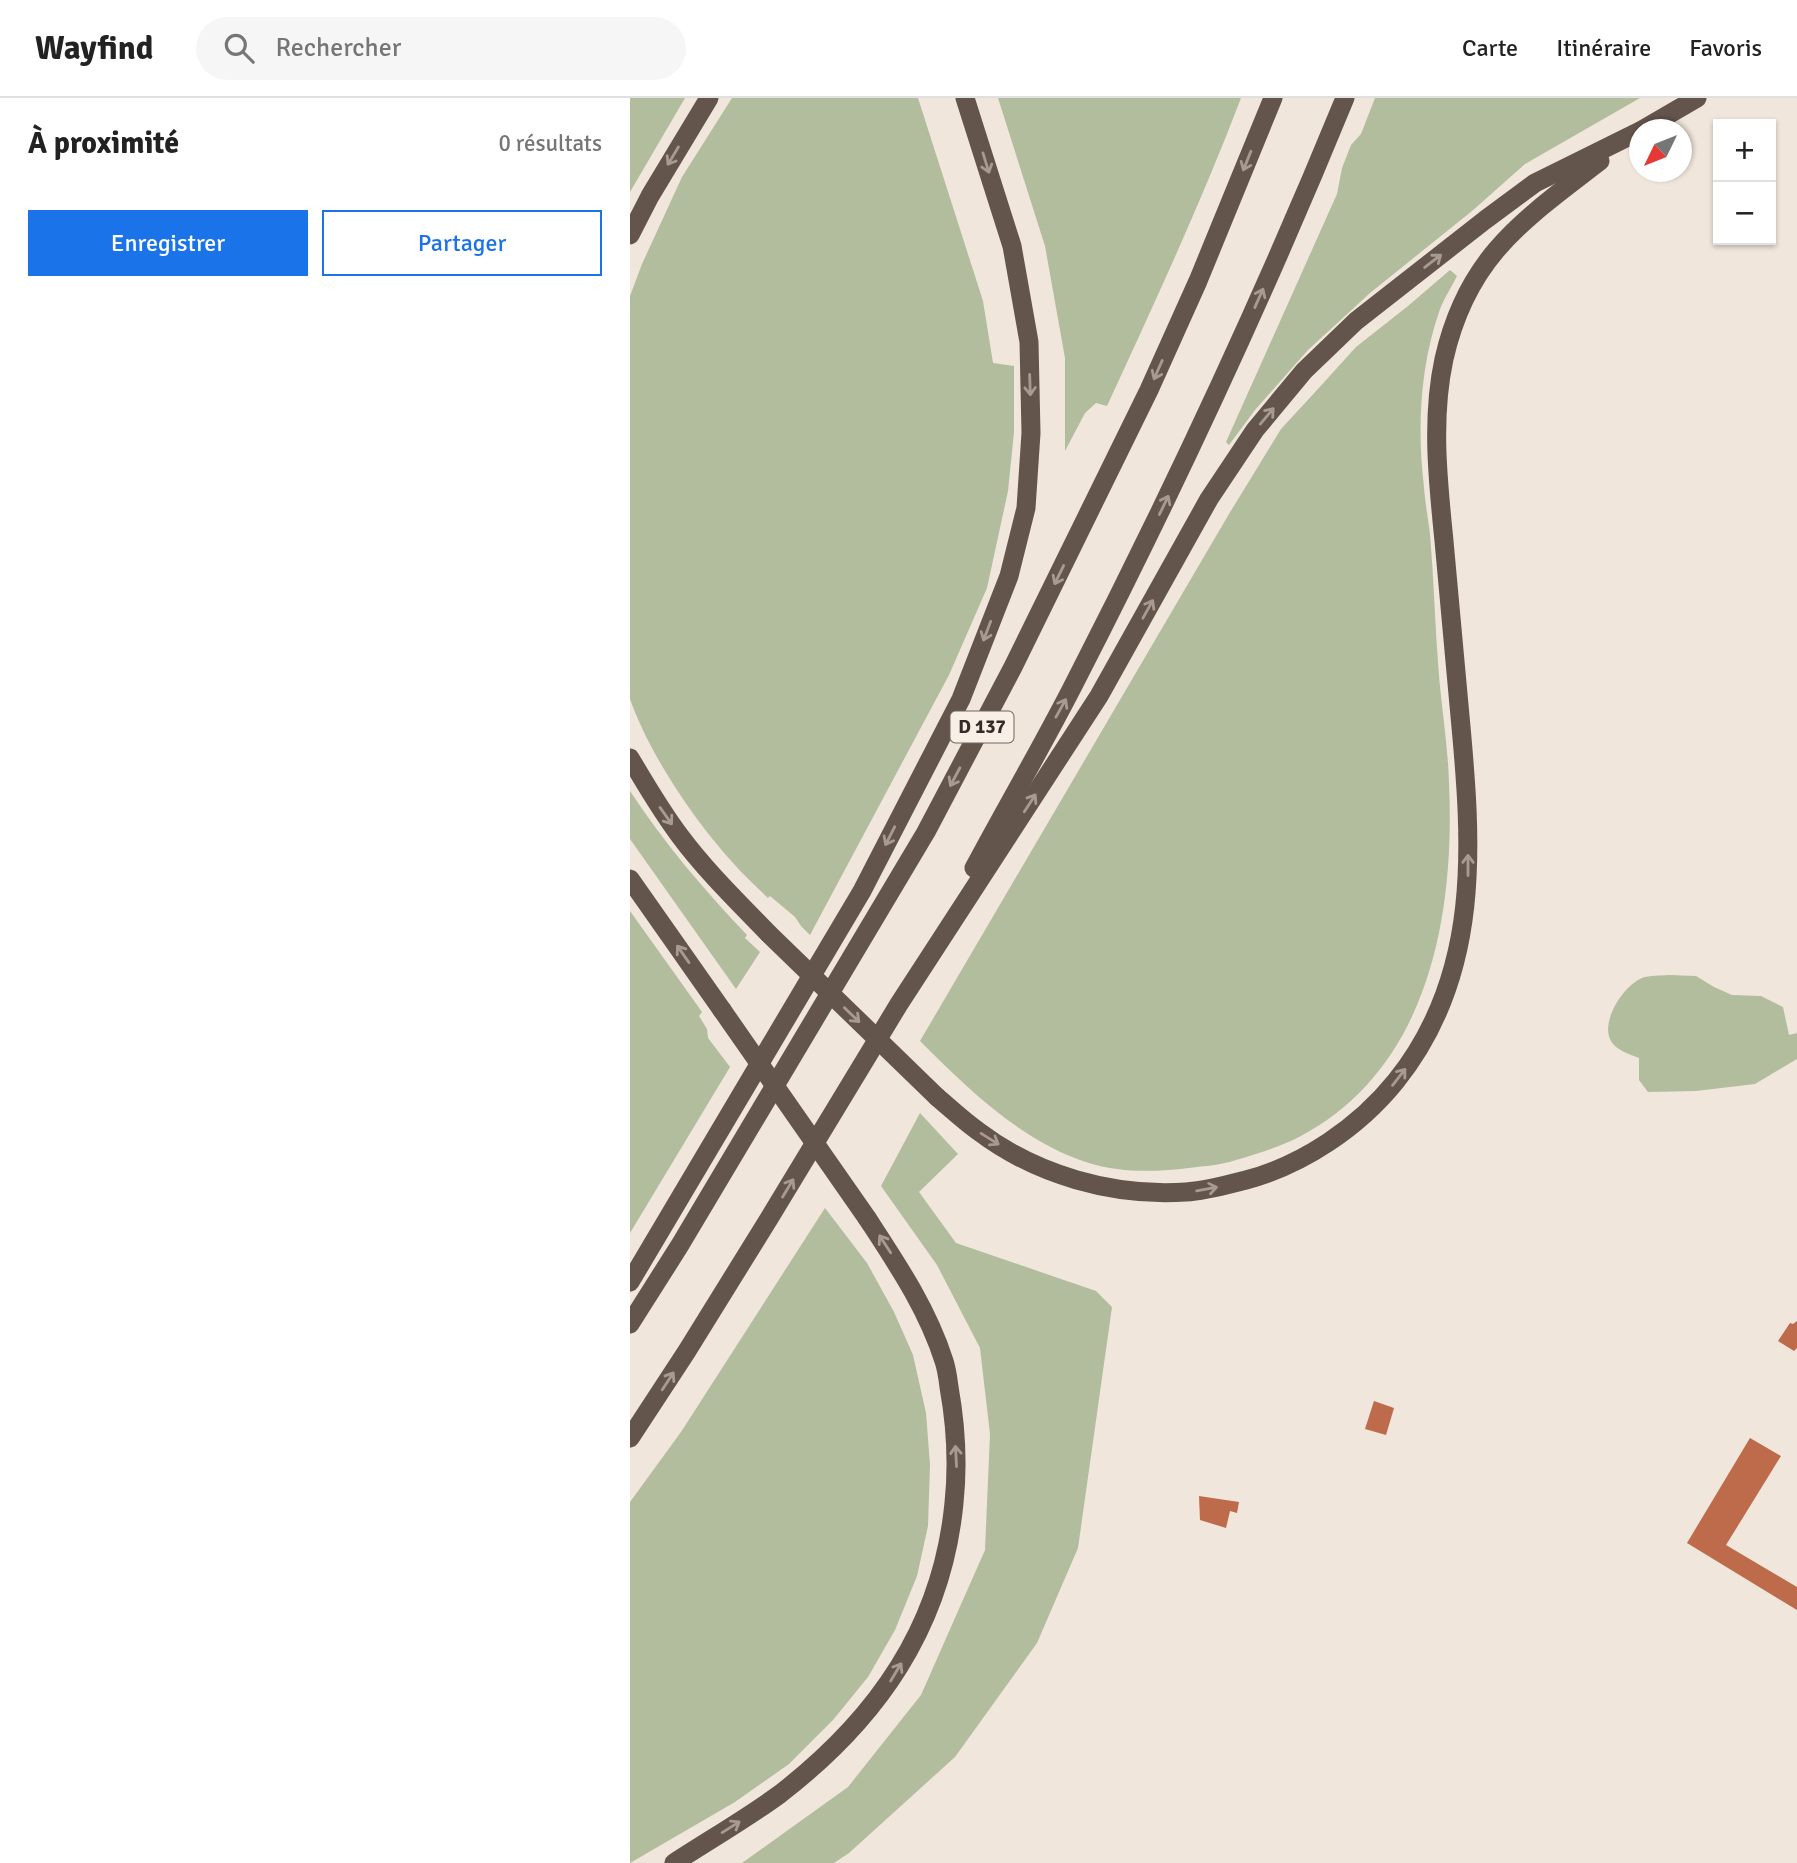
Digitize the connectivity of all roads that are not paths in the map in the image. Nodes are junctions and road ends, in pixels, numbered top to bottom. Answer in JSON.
{"nodes":[{"id":1,"x":709,"y":98,"type":"edge"},
{"id":2,"x":965,"y":98,"type":"edge"},
{"id":3,"x":1273,"y":98,"type":"edge"},
{"id":4,"x":1345,"y":98,"type":"edge"},
{"id":5,"x":1697,"y":98,"type":"edge"},
{"id":6,"x":1661,"y":119,"type":"edge"},
{"id":7,"x":1629,"y":137,"type":"edge"},
{"id":8,"x":1629,"y":140,"type":"edge"},
{"id":9,"x":630,"y":235,"type":"edge"},
{"id":10,"x":630,"y":758,"type":"edge"},
{"id":11,"x":630,"y":879,"type":"edge"},
{"id":12,"x":899,"y":1004,"type":"junction"},
{"id":13,"x":630,"y":1282,"type":"edge"},
{"id":14,"x":630,"y":1324,"type":"edge"},
{"id":15,"x":630,"y":1438,"type":"edge"},
{"id":16,"x":674,"y":1863,"type":"edge"}],
"edges":[{"from":1,"to":9,"type":"highway","one_way":true},
{"from":2,"to":13,"type":"highway","one_way":true},
{"from":3,"to":14,"type":"highway","number":"D 137","one_way":true},
{"from":12,"to":4,"type":"highway","number":"D 137","one_way":true},
{"from":5,"to":6,"type":"highway"},
{"from":12,"to":7,"type":"highway","one_way":true},
{"from":10,"to":8,"type":"highway","one_way":true,"bridge":true},
{"from":16,"to":11,"type":"highway","one_way":true,"bridge":true},
{"from":15,"to":12,"type":"highway","number":"D 137","one_way":true}]}
